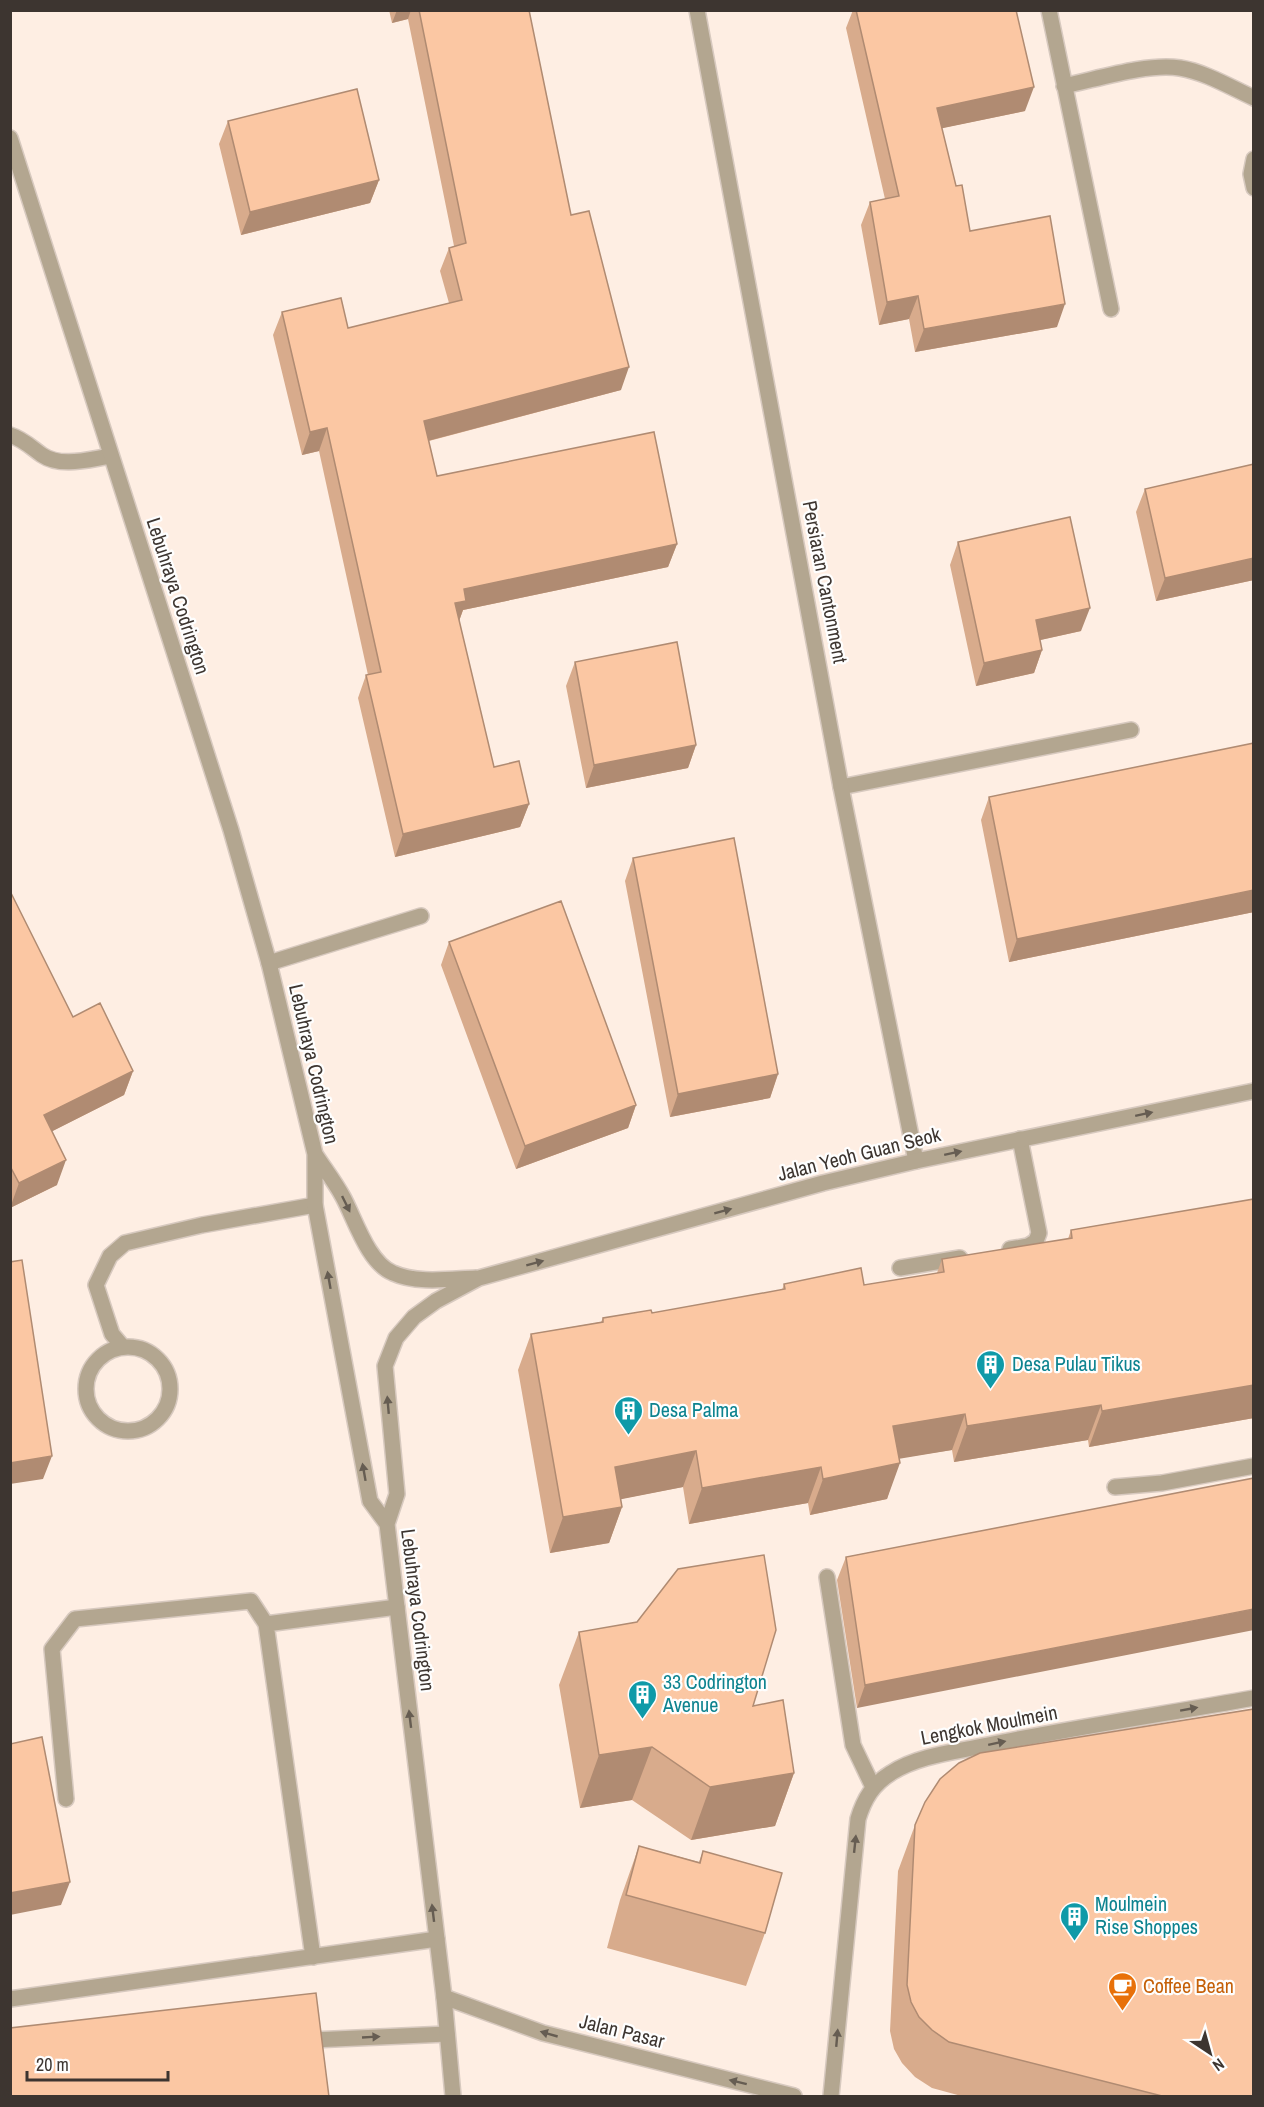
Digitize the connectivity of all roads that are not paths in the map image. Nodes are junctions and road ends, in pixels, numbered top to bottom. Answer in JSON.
{"nodes":[{"id":1,"x":697,"y":10,"type":"edge"},
{"id":2,"x":1049,"y":10,"type":"edge"},
{"id":3,"x":1064,"y":86,"type":"junction"},
{"id":4,"x":1254,"y":98,"type":"edge"},
{"id":5,"x":10,"y":138,"type":"edge"},
{"id":6,"x":1254,"y":159,"type":"edge"},
{"id":7,"x":16,"y":172,"type":"edge"},
{"id":8,"x":1254,"y":188,"type":"edge"},
{"id":9,"x":1111,"y":309,"type":"dead end"},
{"id":10,"x":10,"y":435,"type":"edge"},
{"id":11,"x":111,"y":456,"type":"junction"},
{"id":12,"x":1131,"y":730,"type":"dead end"},
{"id":13,"x":841,"y":787,"type":"junction"},
{"id":14,"x":421,"y":916,"type":"dead end"},
{"id":15,"x":268,"y":963,"type":"junction"},
{"id":16,"x":1254,"y":1091,"type":"edge"},
{"id":17,"x":1020,"y":1139,"type":"junction"},
{"id":18,"x":315,"y":1154,"type":"junction"},
{"id":19,"x":916,"y":1161,"type":"junction"},
{"id":20,"x":315,"y":1204,"type":"junction"},
{"id":21,"x":993,"y":1252,"type":"edge"},
{"id":22,"x":969,"y":1256,"type":"edge"},
{"id":23,"x":900,"y":1268,"type":"dead end"},
{"id":24,"x":479,"y":1278,"type":"junction"},
{"id":25,"x":123,"y":1347,"type":"junction"},
{"id":26,"x":1254,"y":1466,"type":"edge"},
{"id":27,"x":1115,"y":1487,"type":"dead end"},
{"id":28,"x":387,"y":1524,"type":"junction"},
{"id":29,"x":827,"y":1577,"type":"dead end"},
{"id":30,"x":397,"y":1607,"type":"junction"},
{"id":31,"x":266,"y":1624,"type":"junction"},
{"id":32,"x":1254,"y":1698,"type":"edge"},
{"id":33,"x":873,"y":1787,"type":"junction"},
{"id":34,"x":66,"y":1799,"type":"dead end"},
{"id":35,"x":437,"y":1939,"type":"junction"},
{"id":36,"x":313,"y":1957,"type":"junction"},
{"id":37,"x":444,"y":1997,"type":"junction"},
{"id":38,"x":10,"y":1999,"type":"edge"},
{"id":39,"x":287,"y":2034,"type":"edge"},
{"id":40,"x":447,"y":2034,"type":"junction"},
{"id":41,"x":453,"y":2097,"type":"edge"},
{"id":42,"x":794,"y":2097,"type":"edge"},
{"id":43,"x":831,"y":2097,"type":"edge"}],
"edges":[{"from":1,"to":13,"type":"street","name":"Persiaran Cantonment"},
{"from":2,"to":3,"type":"street"},
{"from":3,"to":4,"type":"street"},
{"from":3,"to":9,"type":"street"},
{"from":5,"to":7,"type":"street","name":"Lebuhraya Codrington"},
{"from":6,"to":8,"type":"street"},
{"from":7,"to":11,"type":"street","name":"Lebuhraya Codrington"},
{"from":10,"to":11,"type":"street"},
{"from":11,"to":15,"type":"street","name":"Lebuhraya Codrington"},
{"from":12,"to":13,"type":"street"},
{"from":13,"to":19,"type":"street","name":"Persiaran Cantonment"},
{"from":14,"to":15,"type":"street"},
{"from":15,"to":18,"type":"street","name":"Lebuhraya Codrington"},
{"from":17,"to":16,"type":"street","name":"Jalan Yeoh Guan Seok","one_way":true},
{"from":19,"to":17,"type":"street","name":"Jalan Yeoh Guan Seok","one_way":true},
{"from":17,"to":21,"type":"street"},
{"from":18,"to":20,"type":"street","name":"Lebuhraya Codrington"},
{"from":18,"to":24,"type":"street","name":"Jalan Yeoh Guan Seok","one_way":true},
{"from":24,"to":19,"type":"street","name":"Jalan Yeoh Guan Seok","one_way":true},
{"from":20,"to":25,"type":"street"},
{"from":28,"to":20,"type":"street","name":"Lebuhraya Codrington","one_way":true},
{"from":22,"to":23,"type":"street"},
{"from":28,"to":24,"type":"street","name":"Jalan Yeoh Guan Seok","one_way":true},
{"from":25,"to":25,"type":"street"},
{"from":26,"to":27,"type":"street"},
{"from":28,"to":30,"type":"street","name":"Lebuhraya Codrington"},
{"from":29,"to":33,"type":"street"},
{"from":30,"to":31,"type":"street"},
{"from":35,"to":30,"type":"street","name":"Lebuhraya Codrington","one_way":true},
{"from":31,"to":34,"type":"street"},
{"from":31,"to":36,"type":"street"},
{"from":33,"to":32,"type":"street","name":"Lengkok Moulmein","one_way":true},
{"from":43,"to":33,"type":"street","name":"Lengkok Moulmein","one_way":true},
{"from":35,"to":36,"type":"street"},
{"from":35,"to":37,"type":"street","name":"Lebuhraya Codrington"},
{"from":36,"to":38,"type":"street"},
{"from":37,"to":40,"type":"street","name":"Lebuhraya Codrington"},
{"from":42,"to":37,"type":"street","name":"Jalan Pasar","one_way":true},
{"from":39,"to":40,"type":"street","one_way":true},
{"from":40,"to":41,"type":"street","name":"Lebuhraya Codrington"}]}
